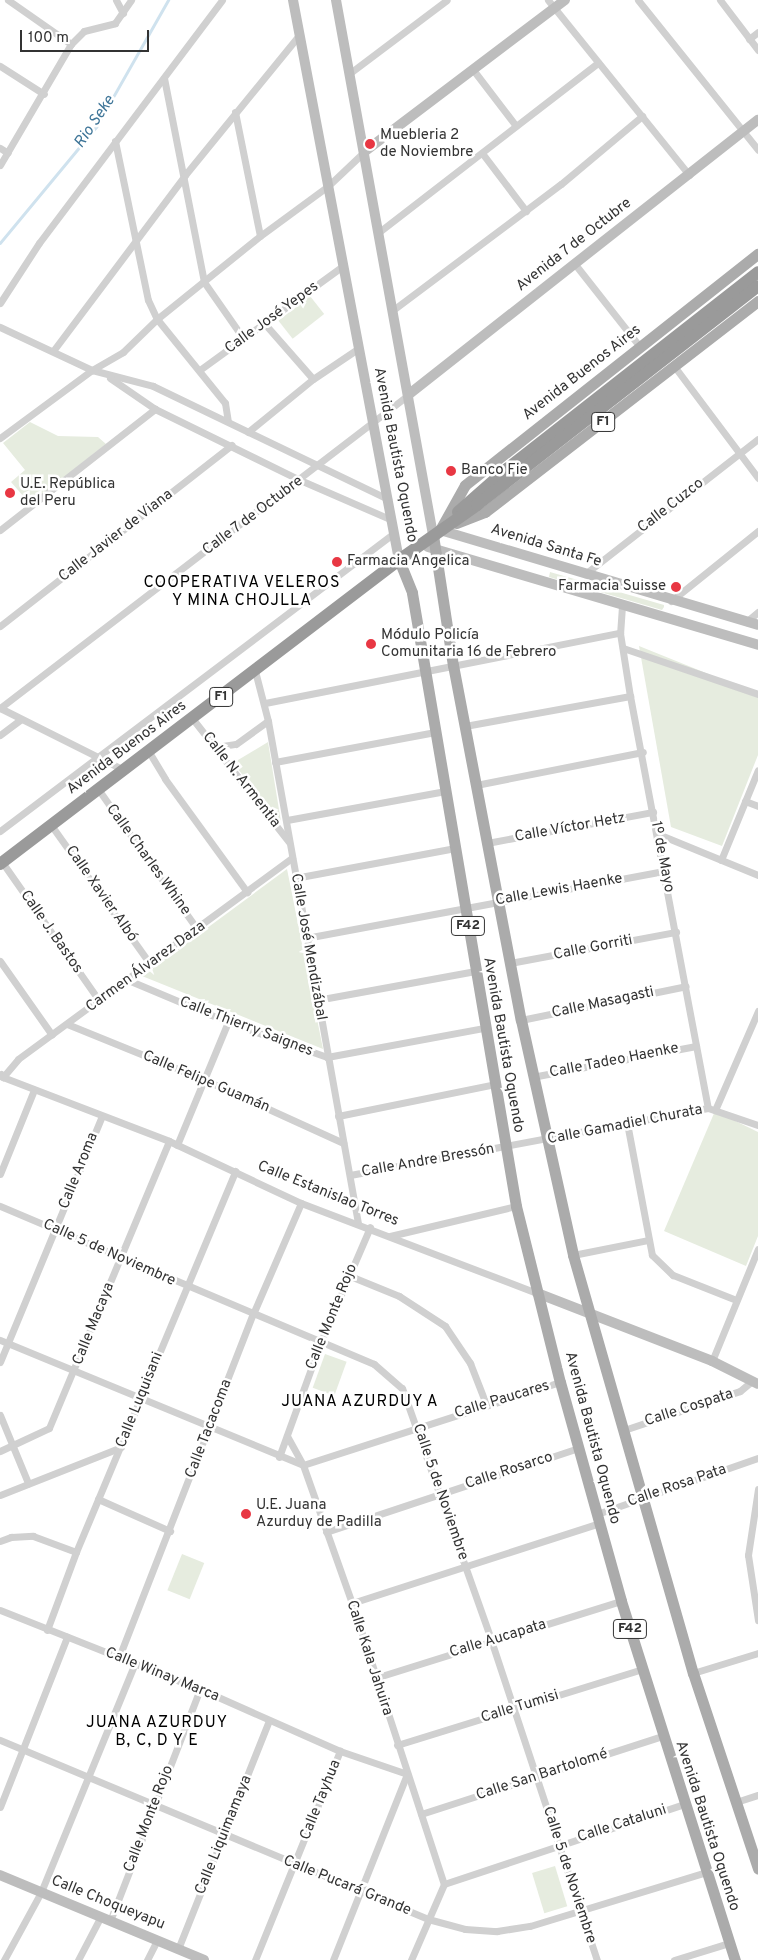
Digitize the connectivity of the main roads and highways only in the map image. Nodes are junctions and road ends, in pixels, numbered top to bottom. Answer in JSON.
{"nodes":[{"id":1,"x":293,"y":0,"type":"edge"},
{"id":2,"x":565,"y":0,"type":"edge"},
{"id":3,"x":338,"y":1,"type":"edge"},
{"id":4,"x":551,"y":4,"type":"edge"},
{"id":5,"x":758,"y":120,"type":"edge"},
{"id":6,"x":364,"y":152,"type":"junction"},
{"id":7,"x":758,"y":254,"type":"edge"},
{"id":8,"x":758,"y":272,"type":"edge"},
{"id":9,"x":758,"y":286,"type":"edge"},
{"id":10,"x":758,"y":301,"type":"edge"},
{"id":11,"x":408,"y":395,"type":"junction"},
{"id":12,"x":437,"y":532,"type":"junction"},
{"id":13,"x":420,"y":544,"type":"junction"},
{"id":14,"x":435,"y":549,"type":"junction"},
{"id":15,"x":400,"y":560,"type":"junction"},
{"id":16,"x":758,"y":625,"type":"edge"},
{"id":17,"x":758,"y":645,"type":"edge"},
{"id":18,"x":1,"y":863,"type":"edge"},
{"id":19,"x":537,"y":1293,"type":"junction"},
{"id":20,"x":589,"y":1316,"type":"junction"},
{"id":21,"x":755,"y":1382,"type":"edge"},
{"id":22,"x":758,"y":1868,"type":"edge"},
{"id":23,"x":0,"y":1875,"type":"edge"},
{"id":24,"x":204,"y":1960,"type":"edge"},
{"id":25,"x":735,"y":1960,"type":"edge"}],
"edges":[{"from":1,"to":15,"type":"main road","name":"Avenida Bautista Oquendo","number":"F42"},
{"from":2,"to":4,"type":"main road"},
{"from":3,"to":6,"type":"main road","name":"Avenida Bautista Oquendo","number":"F42"},
{"from":4,"to":6,"type":"main road"},
{"from":5,"to":11,"type":"main road","name":"Avenida 7 de Octubre"},
{"from":6,"to":11,"type":"main road","name":"Avenida Bautista Oquendo","number":"F42"},
{"from":7,"to":12,"type":"main road","name":"Avenida Buenos Aires"},
{"from":8,"to":12,"type":"highway","name":"Avenida Buenos Aires","number":"F1"},
{"from":9,"to":12,"type":"highway","name":"Avenida Buenos Aires","number":"F1"},
{"from":10,"to":12,"type":"main road","name":"Avenida Buenos Aires","number":"F1"},
{"from":11,"to":12,"type":"main road","name":"Avenida Bautista Oquendo","number":"F42"},
{"from":12,"to":13,"type":"highway","name":"Avenida Buenos Aires","number":"F1"},
{"from":12,"to":14,"type":"main road","name":"Avenida Bautista Oquendo","number":"F42"},
{"from":12,"to":16,"type":"main road","name":"Avenida Santa Fe"},
{"from":13,"to":14,"type":"main road"},
{"from":13,"to":15,"type":"highway","name":"Avenida Buenos Aires","number":"F1"},
{"from":14,"to":17,"type":"main road"},
{"from":14,"to":20,"type":"main road","name":"Avenida Bautista Oquendo","number":"F42"},
{"from":15,"to":18,"type":"highway","name":"Avenida Buenos Aires","number":"F1"},
{"from":15,"to":19,"type":"main road","name":"Avenida Bautista Oquendo","number":"F42"},
{"from":19,"to":20,"type":"main road","name":"Calle Estanislao Torres"},
{"from":19,"to":25,"type":"main road","name":"Avenida Bautista Oquendo","number":"F42"},
{"from":20,"to":21,"type":"main road","name":"Calle Estanislao Torres"},
{"from":20,"to":22,"type":"main road","name":"Avenida Bautista Oquendo","number":"F42"},
{"from":23,"to":24,"type":"main road","name":"Calle Choqueyapu"}]}
